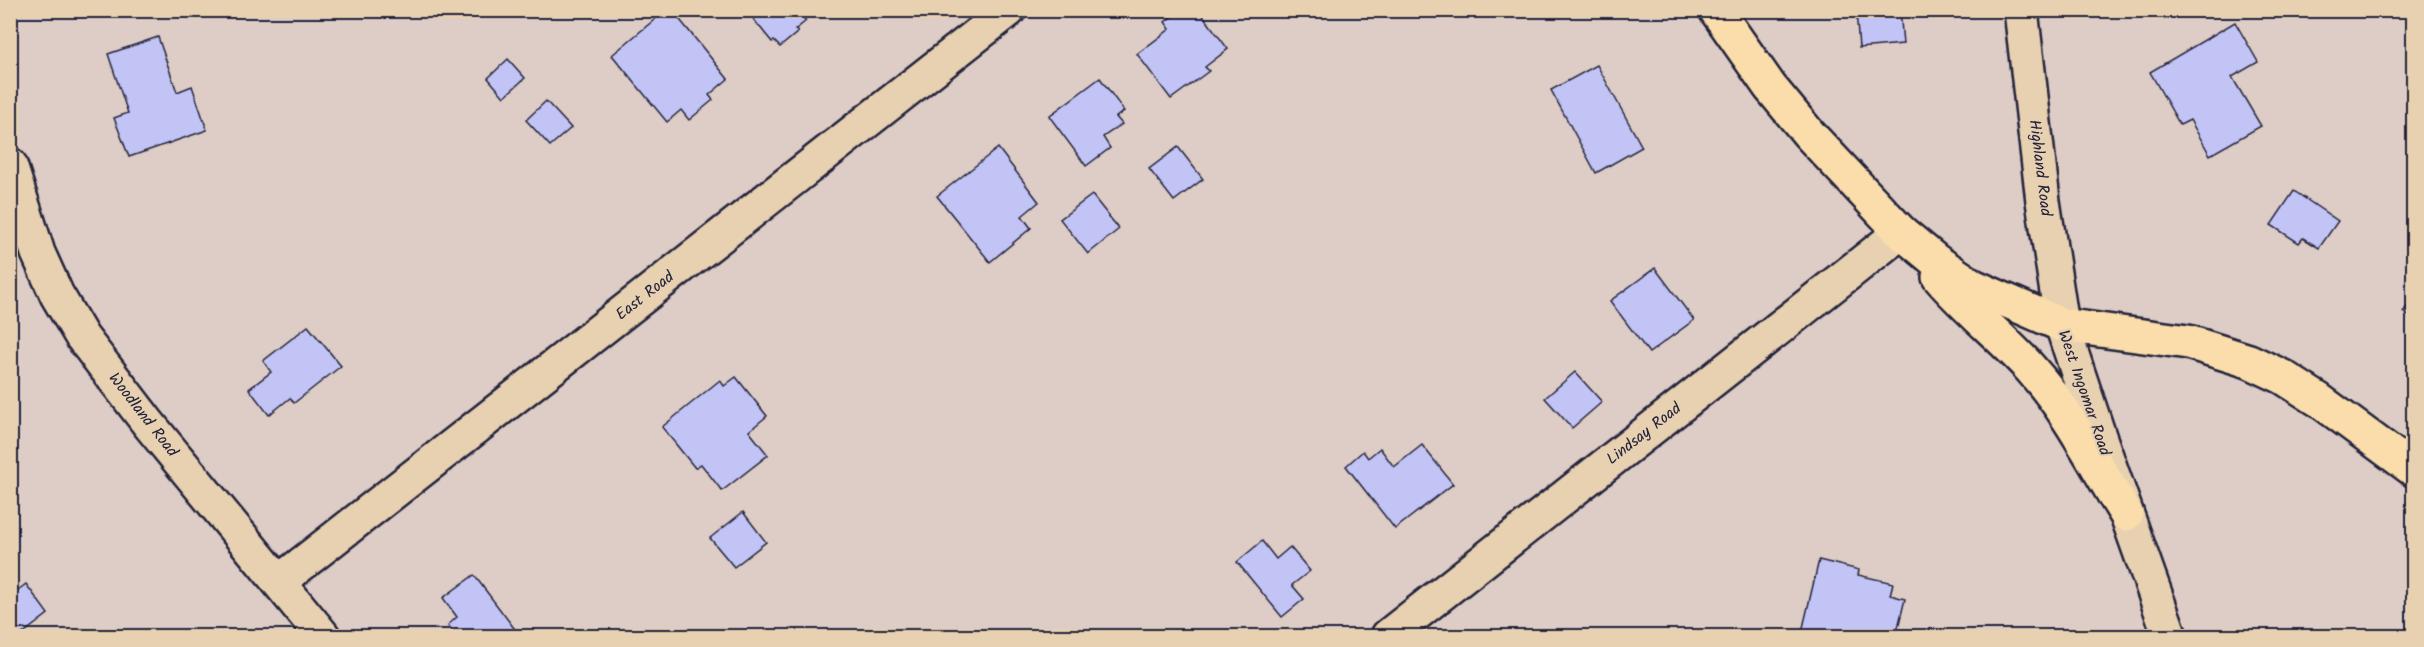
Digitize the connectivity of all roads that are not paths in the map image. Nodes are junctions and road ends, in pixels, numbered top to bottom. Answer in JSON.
{"nodes":[{"id":1,"x":1009,"y":10,"type":"edge"},
{"id":2,"x":1716,"y":10,"type":"edge"},
{"id":3,"x":2021,"y":10,"type":"edge"},
{"id":4,"x":10,"y":165,"type":"edge"},
{"id":5,"x":1900,"y":232,"type":"junction"},
{"id":6,"x":2062,"y":325,"type":"junction"},
{"id":7,"x":2414,"y":470,"type":"edge"},
{"id":8,"x":2126,"y":514,"type":"junction"},
{"id":9,"x":280,"y":581,"type":"junction"},
{"id":10,"x":323,"y":636,"type":"edge"},
{"id":11,"x":1388,"y":636,"type":"edge"},
{"id":12,"x":2170,"y":636,"type":"edge"}],
"edges":[{"from":1,"to":9,"type":"street","name":"East Road"},
{"from":2,"to":5,"type":"main road","name":"West Ingomar Road"},
{"from":3,"to":6,"type":"street","name":"Highland Road"},
{"from":4,"to":9,"type":"street","name":"Woodland Road"},
{"from":5,"to":6,"type":"main road","name":"West Ingomar Road"},
{"from":5,"to":8,"type":"main road"},
{"from":5,"to":11,"type":"street","name":"Lindsay Road"},
{"from":6,"to":7,"type":"main road"},
{"from":6,"to":8,"type":"street","name":"West Ingomar Road"},
{"from":8,"to":12,"type":"street","name":"West Ingomar Road"},
{"from":9,"to":10,"type":"street","name":"Woodland Road"}]}
